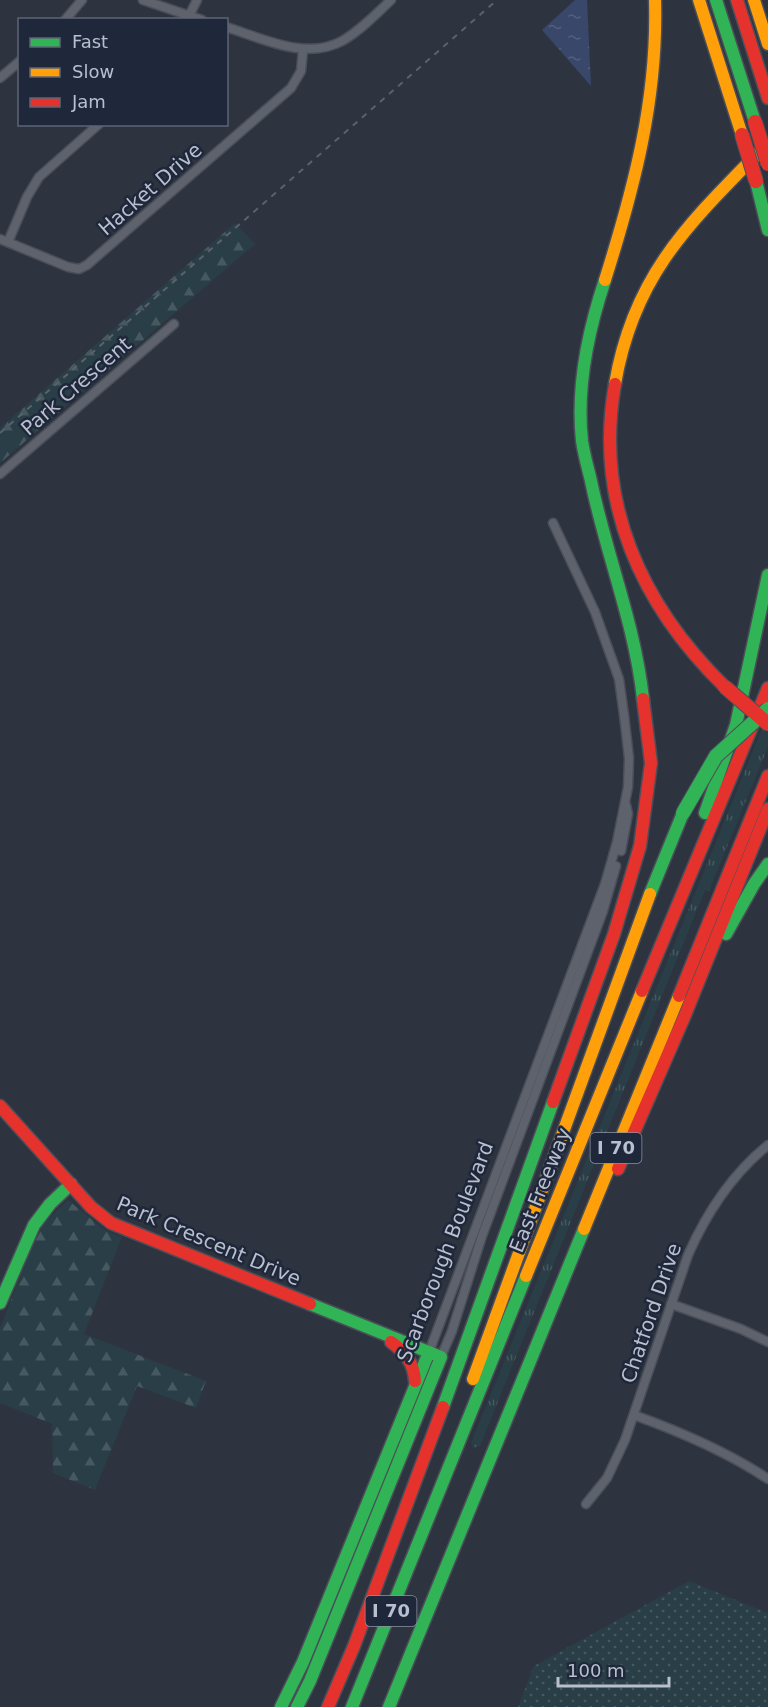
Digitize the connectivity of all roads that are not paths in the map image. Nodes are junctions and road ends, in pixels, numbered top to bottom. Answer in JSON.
{"nodes":[{"id":1,"x":82,"y":0,"type":"edge"},
{"id":2,"x":143,"y":0,"type":"edge"},
{"id":3,"x":197,"y":0,"type":"edge"},
{"id":4,"x":391,"y":0,"type":"edge"},
{"id":5,"x":654,"y":0,"type":"edge"},
{"id":6,"x":699,"y":0,"type":"edge"},
{"id":7,"x":716,"y":0,"type":"edge"},
{"id":8,"x":737,"y":0,"type":"edge"},
{"id":9,"x":754,"y":0,"type":"edge"},
{"id":10,"x":67,"y":18,"type":"edge"},
{"id":11,"x":188,"y":18,"type":"edge"},
{"id":12,"x":228,"y":28,"type":"edge"},
{"id":13,"x":768,"y":44,"type":"edge"},
{"id":14,"x":303,"y":50,"type":"junction"},
{"id":15,"x":18,"y":63,"type":"edge"},
{"id":16,"x":0,"y":78,"type":"edge"},
{"id":17,"x":768,"y":98,"type":"edge"},
{"id":18,"x":97,"y":126,"type":"edge"},
{"id":19,"x":768,"y":142,"type":"edge"},
{"id":20,"x":768,"y":164,"type":"edge"},
{"id":21,"x":756,"y":181,"type":"junction"},
{"id":22,"x":768,"y":212,"type":"edge"},
{"id":23,"x":768,"y":230,"type":"edge"},
{"id":24,"x":4,"y":241,"type":"edge"},
{"id":25,"x":174,"y":324,"type":"dead end"},
{"id":26,"x":0,"y":474,"type":"edge"},
{"id":27,"x":618,"y":512,"type":"junction"},
{"id":28,"x":553,"y":523,"type":"dead end"},
{"id":29,"x":768,"y":575,"type":"edge"},
{"id":30,"x":626,"y":610,"type":"junction"},
{"id":31,"x":768,"y":688,"type":"edge"},
{"id":32,"x":768,"y":710,"type":"edge"},
{"id":33,"x":768,"y":724,"type":"edge"},
{"id":34,"x":768,"y":776,"type":"edge"},
{"id":35,"x":626,"y":804,"type":"junction"},
{"id":36,"x":768,"y":809,"type":"edge"},
{"id":37,"x":768,"y":864,"type":"edge"},
{"id":38,"x":663,"y":938,"type":"junction"},
{"id":39,"x":628,"y":953,"type":"junction"},
{"id":40,"x":685,"y":1015,"type":"junction"},
{"id":41,"x":0,"y":1106,"type":"edge"},
{"id":42,"x":768,"y":1145,"type":"edge"},
{"id":43,"x":71,"y":1184,"type":"junction"},
{"id":44,"x":0,"y":1303,"type":"edge"},
{"id":45,"x":671,"y":1304,"type":"junction"},
{"id":46,"x":364,"y":1326,"type":"junction"},
{"id":47,"x":768,"y":1342,"type":"edge"},
{"id":48,"x":435,"y":1355,"type":"junction"},
{"id":49,"x":529,"y":1368,"type":"junction"},
{"id":50,"x":415,"y":1386,"type":"junction"},
{"id":51,"x":448,"y":1390,"type":"junction"},
{"id":52,"x":634,"y":1415,"type":"junction"},
{"id":53,"x":456,"y":1448,"type":"junction"},
{"id":54,"x":768,"y":1479,"type":"edge"},
{"id":55,"x":586,"y":1504,"type":"dead end"},
{"id":56,"x":281,"y":1707,"type":"edge"},
{"id":57,"x":297,"y":1707,"type":"edge"},
{"id":58,"x":328,"y":1707,"type":"edge"},
{"id":59,"x":351,"y":1707,"type":"edge"},
{"id":60,"x":389,"y":1707,"type":"edge"}],
"edges":[{"from":1,"to":10,"type":"street"},
{"from":2,"to":11,"type":"street"},
{"from":3,"to":11,"type":"street"},
{"from":4,"to":14,"type":"street"},
{"from":5,"to":30,"type":"main road"},
{"from":6,"to":21,"type":"main road","bridge":true},
{"from":7,"to":20,"type":"main road","bridge":true},
{"from":8,"to":17,"type":"main road"},
{"from":9,"to":13,"type":"main road"},
{"from":12,"to":14,"type":"street"},
{"from":14,"to":24,"type":"street","name":"Hacket Drive"},
{"from":15,"to":16,"type":"street"},
{"from":18,"to":24,"type":"street"},
{"from":19,"to":27,"type":"main road"},
{"from":21,"to":22,"type":"main road"},
{"from":21,"to":23,"type":"main road"},
{"from":25,"to":26,"type":"street","name":"Park Crescent"},
{"from":27,"to":30,"type":"main road"},
{"from":27,"to":33,"type":"main road","bridge":true},
{"from":28,"to":35,"type":"street","name":"Scarborough Boulevard"},
{"from":29,"to":38,"type":"main road"},
{"from":30,"to":51,"type":"main road"},
{"from":31,"to":38,"type":"main road","name":"East Freeway","number":"I 70"},
{"from":32,"to":39,"type":"main road","bridge":true},
{"from":34,"to":49,"type":"main road","number":"I 70"},
{"from":35,"to":48,"type":"street","name":"Scarborough Boulevard"},
{"from":35,"to":48,"type":"street","name":"Scarborough Boulevard"},
{"from":36,"to":40,"type":"main road"},
{"from":37,"to":40,"type":"main road"},
{"from":38,"to":53,"type":"main road","name":"East Freeway","number":"I 70"},
{"from":39,"to":51,"type":"main road"},
{"from":39,"to":53,"type":"main road"},
{"from":40,"to":49,"type":"main road"},
{"from":41,"to":43,"type":"main road","name":"Park Crescent Drive"},
{"from":42,"to":45,"type":"street","name":"Chatford Drive"},
{"from":43,"to":44,"type":"main road"},
{"from":43,"to":46,"type":"main road","name":"Park Crescent Drive"},
{"from":45,"to":47,"type":"street"},
{"from":45,"to":52,"type":"street","name":"Chatford Drive"},
{"from":46,"to":48,"type":"main road","name":"Park Crescent Drive"},
{"from":46,"to":50,"type":"main road"},
{"from":48,"to":50,"type":"main road","name":"Scarborough Boulevard"},
{"from":48,"to":57,"type":"main road","name":"Scarborough Boulevard"},
{"from":49,"to":60,"type":"main road","number":"I 70"},
{"from":50,"to":56,"type":"main road","name":"Scarborough Boulevard"},
{"from":51,"to":58,"type":"main road"},
{"from":52,"to":54,"type":"street"},
{"from":52,"to":55,"type":"street","name":"Chatford Drive"},
{"from":53,"to":59,"type":"main road","name":"East Freeway","number":"I 70"}]}
